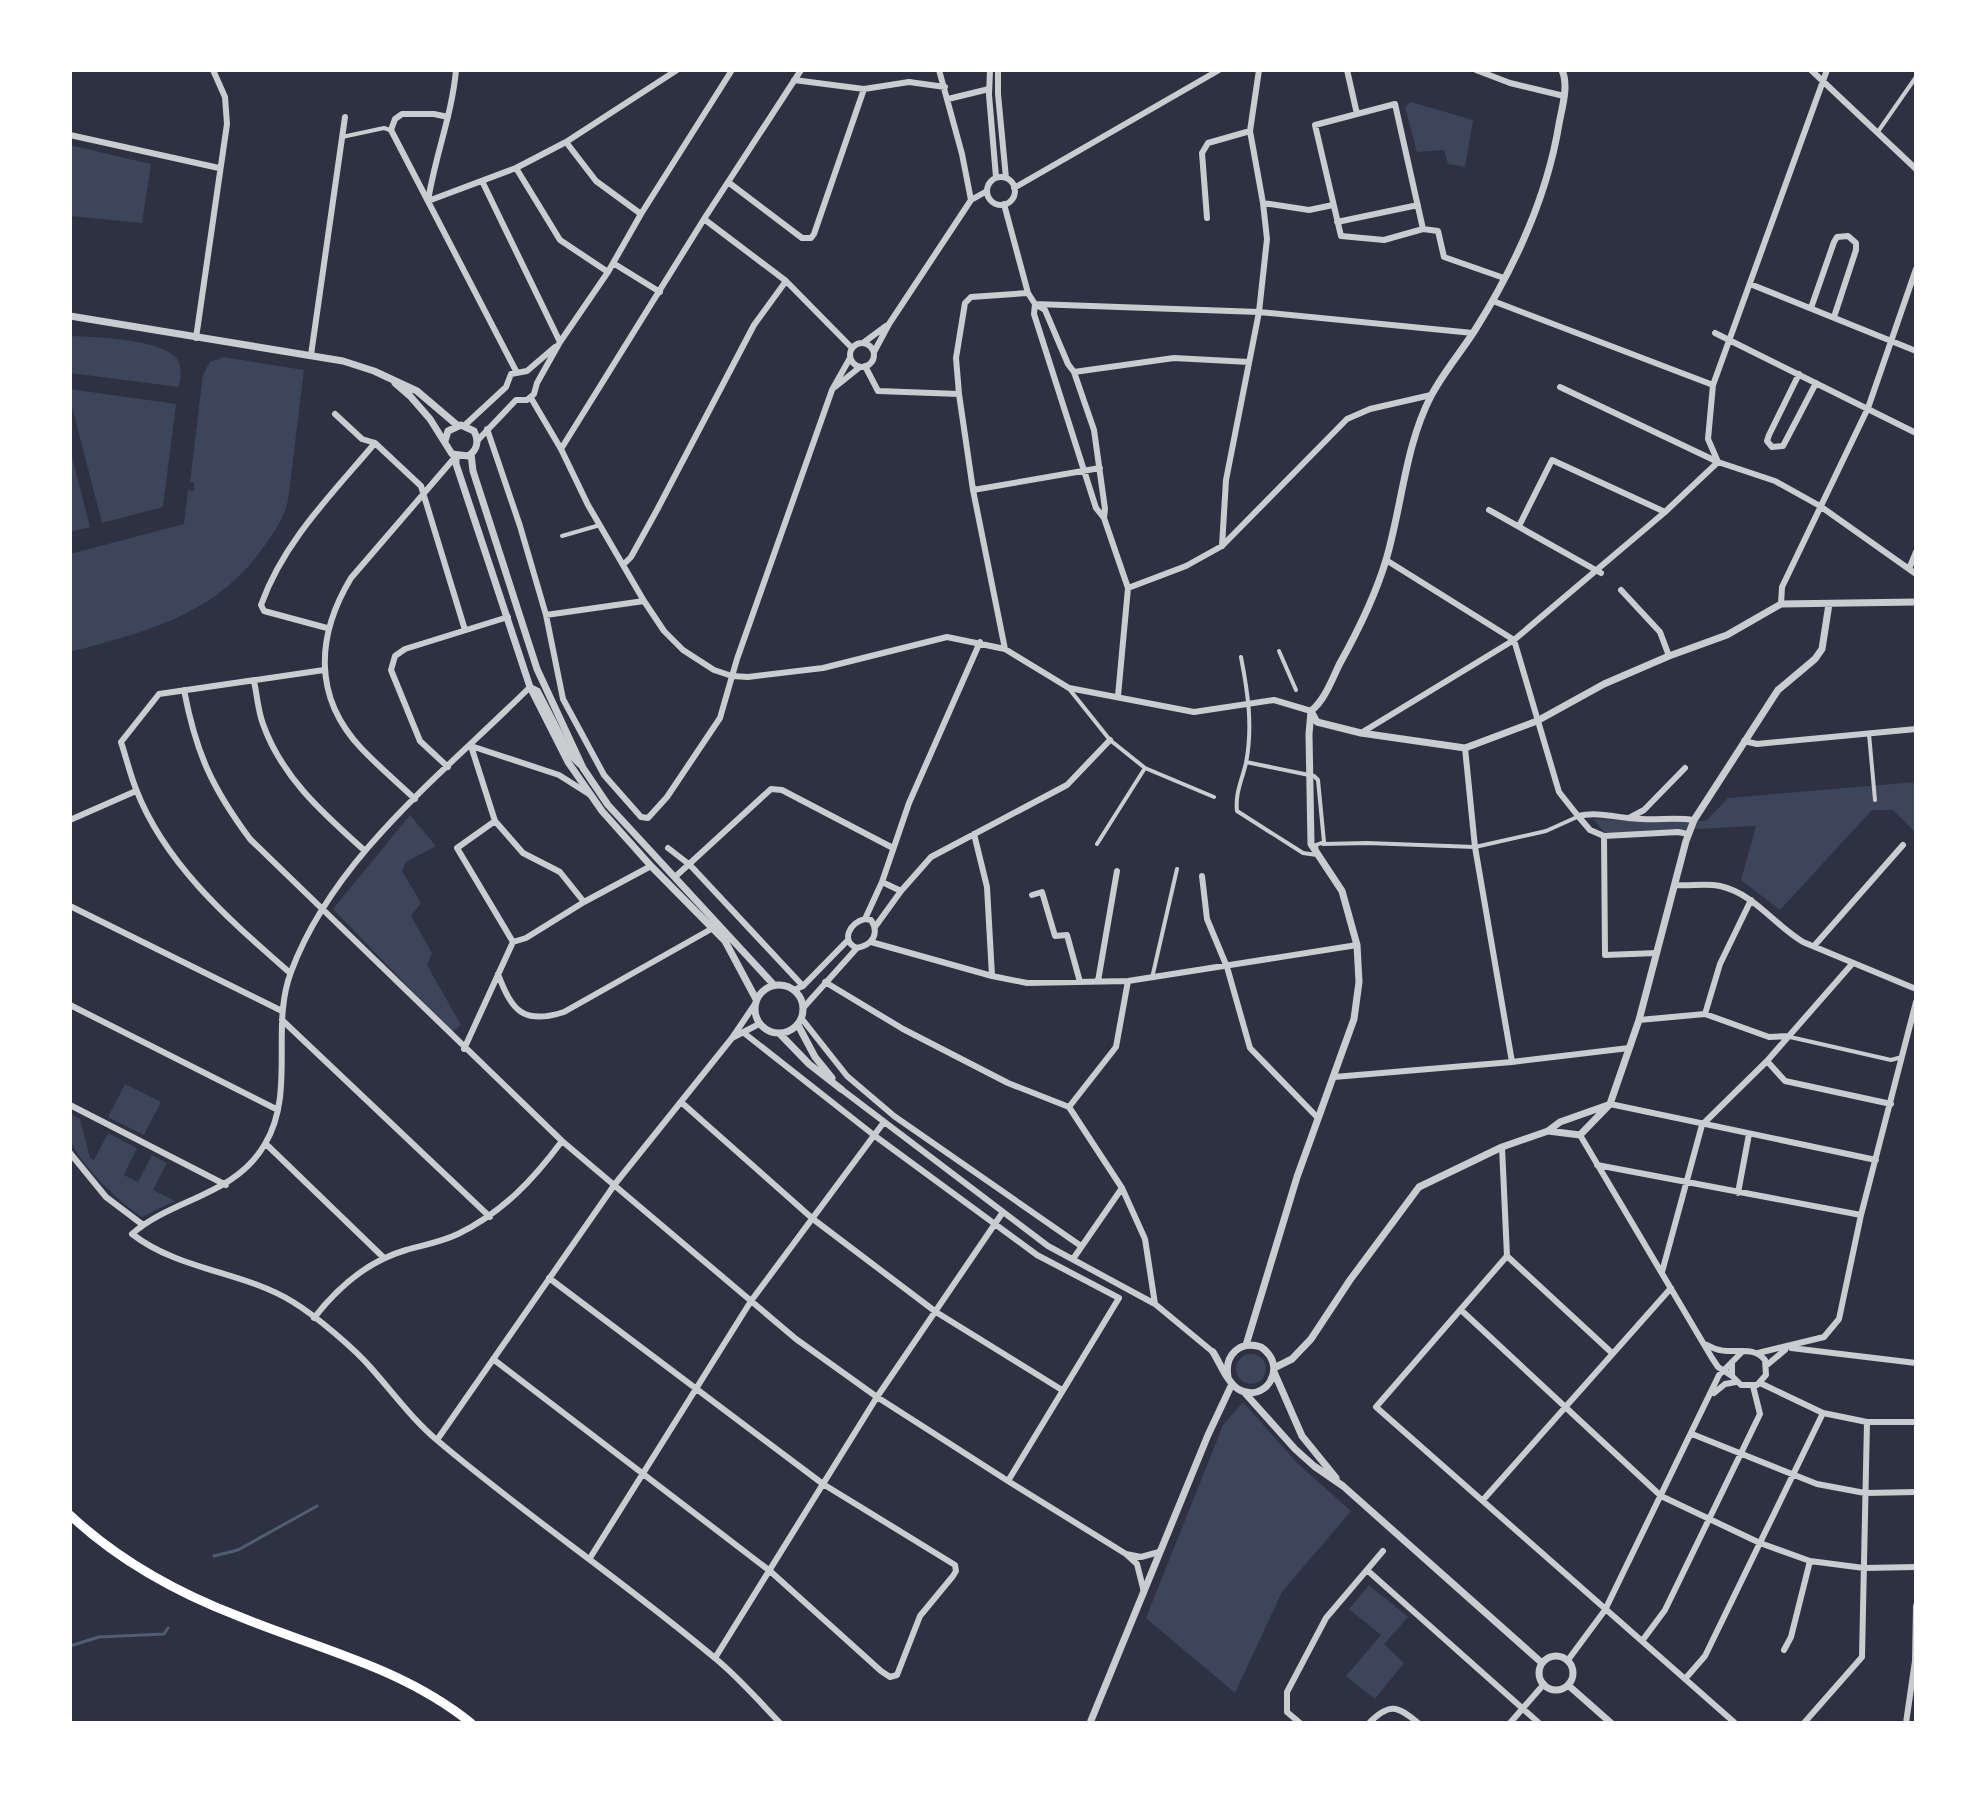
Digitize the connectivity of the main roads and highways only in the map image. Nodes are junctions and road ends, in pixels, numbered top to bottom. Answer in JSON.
{"nodes":[{"id":1,"x":70,"y":1515,"type":"edge"},
{"id":2,"x":471,"y":1723,"type":"edge"}],
"edges":[{"from":1,"to":2,"type":"highway"}]}
